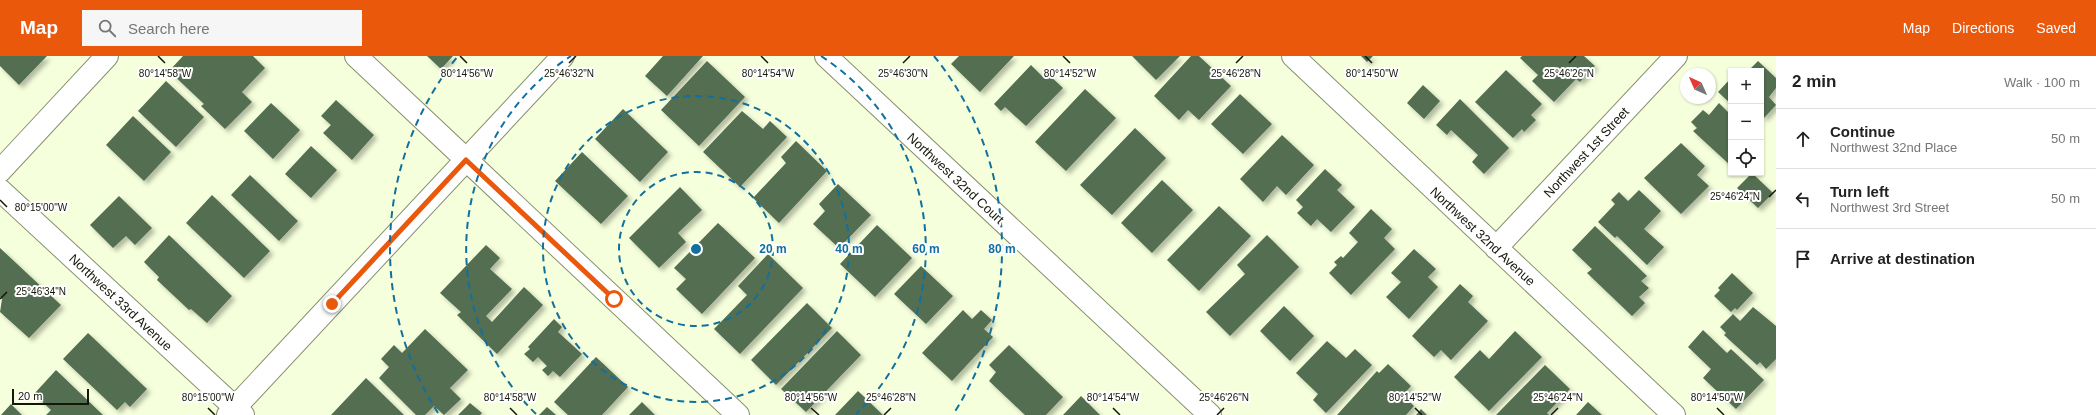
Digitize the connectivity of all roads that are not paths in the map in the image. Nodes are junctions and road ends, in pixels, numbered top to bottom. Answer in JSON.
{"nodes":[{"id":1,"x":107,"y":56,"type":"edge"},
{"id":2,"x":356,"y":56,"type":"edge"},
{"id":3,"x":563,"y":56,"type":"edge"},
{"id":4,"x":826,"y":56,"type":"edge"},
{"id":5,"x":1293,"y":56,"type":"edge"},
{"id":6,"x":1676,"y":56,"type":"edge"},
{"id":7,"x":466,"y":160,"type":"junction"},
{"id":8,"x":0,"y":171,"type":"edge"},
{"id":9,"x":0,"y":190,"type":"edge"},
{"id":10,"x":1496,"y":248,"type":"junction"},
{"id":11,"x":235,"y":413,"type":"edge"},
{"id":12,"x":738,"y":415,"type":"edge"},
{"id":13,"x":1210,"y":415,"type":"edge"},
{"id":14,"x":1674,"y":415,"type":"edge"}],
"edges":[{"from":1,"to":8,"type":"street"},
{"from":2,"to":7,"type":"street"},
{"from":3,"to":7,"type":"street"},
{"from":4,"to":13,"type":"street","name":"Northwest 32nd Court"},
{"from":5,"to":10,"type":"street","name":"Northwest 32nd Avenue"},
{"from":6,"to":10,"type":"street","name":"Northwest 1st Street"},
{"from":7,"to":11,"type":"street"},
{"from":7,"to":12,"type":"street"},
{"from":9,"to":11,"type":"street","name":"Northwest 33rd Avenue"},
{"from":10,"to":14,"type":"street","name":"Northwest 32nd Avenue"}]}
